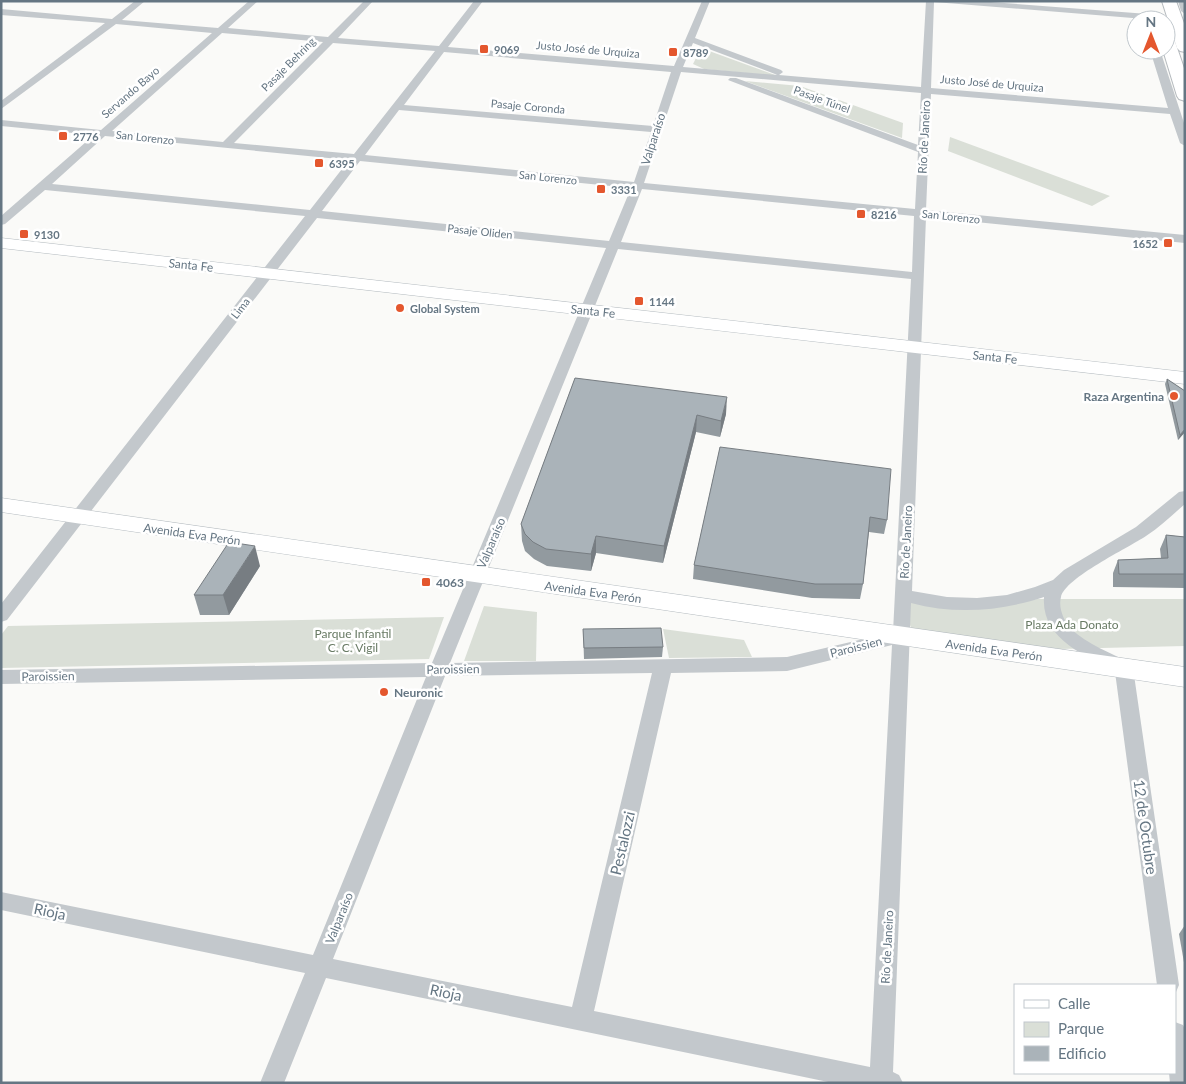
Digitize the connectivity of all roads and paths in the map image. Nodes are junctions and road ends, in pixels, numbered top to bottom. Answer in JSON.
{"nodes":[{"id":1,"x":141,"y":1,"type":"edge"},
{"id":2,"x":254,"y":1,"type":"edge"},
{"id":3,"x":369,"y":1,"type":"edge"},
{"id":4,"x":479,"y":1,"type":"edge"},
{"id":5,"x":706,"y":1,"type":"edge"},
{"id":6,"x":930,"y":1,"type":"edge"},
{"id":7,"x":938,"y":1,"type":"edge"},
{"id":8,"x":1169,"y":1,"type":"edge"},
{"id":9,"x":1182,"y":1,"type":"edge"},
{"id":10,"x":18,"y":5,"type":"dead end"},
{"id":11,"x":1126,"y":10,"type":"edge"},
{"id":12,"x":1185,"y":11,"type":"edge"},
{"id":13,"x":3,"y":14,"type":"edge"},
{"id":14,"x":113,"y":22,"type":"junction"},
{"id":15,"x":220,"y":31,"type":"junction"},
{"id":16,"x":690,"y":39,"type":"junction"},
{"id":17,"x":330,"y":40,"type":"junction"},
{"id":18,"x":1185,"y":48,"type":"edge"},
{"id":19,"x":442,"y":49,"type":"junction"},
{"id":20,"x":1158,"y":60,"type":"edge"},
{"id":21,"x":1174,"y":60,"type":"edge"},
{"id":22,"x":677,"y":69,"type":"junction"},
{"id":23,"x":712,"y":72,"type":"junction"},
{"id":24,"x":797,"y":79,"type":"junction"},
{"id":25,"x":926,"y":90,"type":"junction"},
{"id":26,"x":1185,"y":96,"type":"edge"},
{"id":27,"x":1,"y":106,"type":"edge"},
{"id":28,"x":397,"y":107,"type":"junction"},
{"id":29,"x":1173,"y":111,"type":"junction"},
{"id":30,"x":1,"y":123,"type":"edge"},
{"id":31,"x":657,"y":129,"type":"junction"},
{"id":32,"x":103,"y":133,"type":"junction"},
{"id":33,"x":1185,"y":143,"type":"edge"},
{"id":34,"x":226,"y":145,"type":"junction"},
{"id":35,"x":923,"y":150,"type":"junction"},
{"id":36,"x":357,"y":158,"type":"junction"},
{"id":37,"x":638,"y":185,"type":"junction"},
{"id":38,"x":43,"y":186,"type":"junction"},
{"id":39,"x":920,"y":213,"type":"junction"},
{"id":40,"x":314,"y":214,"type":"junction"},
{"id":41,"x":1,"y":222,"type":"edge"},
{"id":42,"x":1185,"y":239,"type":"edge"},
{"id":43,"x":1,"y":243,"type":"edge"},
{"id":44,"x":614,"y":245,"type":"junction"},
{"id":45,"x":267,"y":274,"type":"junction"},
{"id":46,"x":917,"y":276,"type":"junction"},
{"id":47,"x":588,"y":310,"type":"junction"},
{"id":48,"x":914,"y":347,"type":"junction"},
{"id":49,"x":1185,"y":378,"type":"edge"},
{"id":50,"x":1185,"y":496,"type":"edge"},
{"id":51,"x":1,"y":505,"type":"edge"},
{"id":52,"x":76,"y":517,"type":"junction"},
{"id":53,"x":478,"y":575,"type":"junction"},
{"id":54,"x":1059,"y":584,"type":"junction"},
{"id":55,"x":903,"y":595,"type":"junction"},
{"id":56,"x":1,"y":616,"type":"edge"},
{"id":57,"x":901,"y":636,"type":"junction"},
{"id":58,"x":663,"y":666,"type":"junction"},
{"id":59,"x":1124,"y":668,"type":"junction"},
{"id":60,"x":438,"y":670,"type":"junction"},
{"id":61,"x":1,"y":677,"type":"edge"},
{"id":62,"x":1185,"y":677,"type":"edge"},
{"id":63,"x":1,"y":901,"type":"edge"},
{"id":64,"x":319,"y":966,"type":"junction"},
{"id":65,"x":1168,"y":984,"type":"edge"},
{"id":66,"x":581,"y":1019,"type":"junction"},
{"id":67,"x":1176,"y":1040,"type":"edge"},
{"id":68,"x":884,"y":1082,"type":"edge"},
{"id":69,"x":272,"y":1083,"type":"edge"},
{"id":70,"x":1182,"y":1083,"type":"edge"}],
"edges":[{"from":1,"to":14,"type":"street"},
{"from":2,"to":15,"type":"street","name":"Servando Bayo"},
{"from":3,"to":17,"type":"street","name":"Pasaje Behring"},
{"from":4,"to":19,"type":"street","name":"Lima"},
{"from":5,"to":16,"type":"street","name":"Valparaíso"},
{"from":6,"to":25,"type":"street","name":"Río de Janeiro"},
{"from":7,"to":11,"type":"street"},
{"from":8,"to":18,"type":"main road"},
{"from":9,"to":12,"type":"street"},
{"from":10,"to":13,"type":"street"},
{"from":13,"to":14,"type":"street","name":"Justo José de Urquiza"},
{"from":14,"to":15,"type":"street","name":"Justo José de Urquiza"},
{"from":14,"to":27,"type":"street"},
{"from":15,"to":17,"type":"street","name":"Justo José de Urquiza"},
{"from":15,"to":32,"type":"street","name":"Servando Bayo"},
{"from":16,"to":22,"type":"street","name":"Valparaíso"},
{"from":16,"to":24,"type":"street"},
{"from":17,"to":19,"type":"street","name":"Justo José de Urquiza"},
{"from":17,"to":34,"type":"street","name":"Pasaje Behring"},
{"from":19,"to":22,"type":"street","name":"Justo José de Urquiza"},
{"from":19,"to":28,"type":"street","name":"Lima"},
{"from":20,"to":29,"type":"street"},
{"from":21,"to":26,"type":"main road"},
{"from":22,"to":23,"type":"street","name":"Justo José de Urquiza"},
{"from":22,"to":31,"type":"street","name":"Valparaíso"},
{"from":23,"to":24,"type":"street","name":"Justo José de Urquiza"},
{"from":23,"to":35,"type":"street","name":"Pasaje Túnel"},
{"from":24,"to":25,"type":"street","name":"Justo José de Urquiza"},
{"from":25,"to":29,"type":"street","name":"Justo José de Urquiza"},
{"from":25,"to":35,"type":"street","name":"Río de Janeiro"},
{"from":28,"to":31,"type":"street","name":"Pasaje Coronda"},
{"from":28,"to":36,"type":"street","name":"Lima"},
{"from":29,"to":33,"type":"street"},
{"from":30,"to":32,"type":"street","name":"San Lorenzo"},
{"from":31,"to":37,"type":"street","name":"Valparaíso"},
{"from":32,"to":34,"type":"street","name":"San Lorenzo"},
{"from":32,"to":38,"type":"street","name":"Servando Bayo"},
{"from":34,"to":36,"type":"street","name":"San Lorenzo"},
{"from":35,"to":39,"type":"street","name":"Río de Janeiro"},
{"from":36,"to":37,"type":"street","name":"San Lorenzo"},
{"from":36,"to":40,"type":"street","name":"Lima"},
{"from":37,"to":39,"type":"street","name":"San Lorenzo"},
{"from":37,"to":44,"type":"street","name":"Valparaíso"},
{"from":38,"to":40,"type":"street","name":"Pasaje Oliden"},
{"from":38,"to":41,"type":"street","name":"Servando Bayo"},
{"from":39,"to":42,"type":"street","name":"San Lorenzo"},
{"from":39,"to":46,"type":"street","name":"Río de Janeiro"},
{"from":40,"to":44,"type":"street","name":"Pasaje Oliden"},
{"from":40,"to":45,"type":"street","name":"Lima"},
{"from":43,"to":45,"type":"main road","name":"Santa Fe"},
{"from":44,"to":46,"type":"street","name":"Pasaje Oliden"},
{"from":44,"to":47,"type":"street","name":"Valparaíso"},
{"from":45,"to":47,"type":"main road","name":"Santa Fe"},
{"from":45,"to":52,"type":"street","name":"Lima"},
{"from":46,"to":48,"type":"street","name":"Río de Janeiro"},
{"from":47,"to":48,"type":"main road","name":"Santa Fe"},
{"from":47,"to":53,"type":"street","name":"Valparaíso"},
{"from":48,"to":49,"type":"main road","name":"Santa Fe"},
{"from":48,"to":55,"type":"street","name":"Río de Janeiro"},
{"from":50,"to":54,"type":"street"},
{"from":51,"to":52,"type":"main road","name":"Avenida Eva Perón"},
{"from":52,"to":53,"type":"main road","name":"Avenida Eva Perón"},
{"from":52,"to":56,"type":"street","name":"Lima"},
{"from":53,"to":57,"type":"main road","name":"Avenida Eva Perón"},
{"from":53,"to":60,"type":"street","name":"Valparaíso"},
{"from":54,"to":55,"type":"street"},
{"from":54,"to":59,"type":"street"},
{"from":55,"to":57,"type":"street","name":"Río de Janeiro"},
{"from":57,"to":58,"type":"street","name":"Paroissien"},
{"from":57,"to":59,"type":"main road","name":"Avenida Eva Perón"},
{"from":57,"to":68,"type":"street","name":"Río de Janeiro"},
{"from":58,"to":60,"type":"street","name":"Paroissien"},
{"from":58,"to":66,"type":"street","name":"Pestalozzi"},
{"from":59,"to":62,"type":"main road","name":"Avenida Eva Perón"},
{"from":59,"to":65,"type":"street","name":"12 de Octubre"},
{"from":60,"to":61,"type":"street","name":"Paroissien"},
{"from":60,"to":64,"type":"street","name":"Valparaíso"},
{"from":63,"to":64,"type":"street","name":"Rioja"},
{"from":64,"to":66,"type":"street","name":"Rioja"},
{"from":64,"to":69,"type":"street","name":"Valparaíso"},
{"from":66,"to":68,"type":"street","name":"Rioja"},
{"from":67,"to":70,"type":"street"}]}
